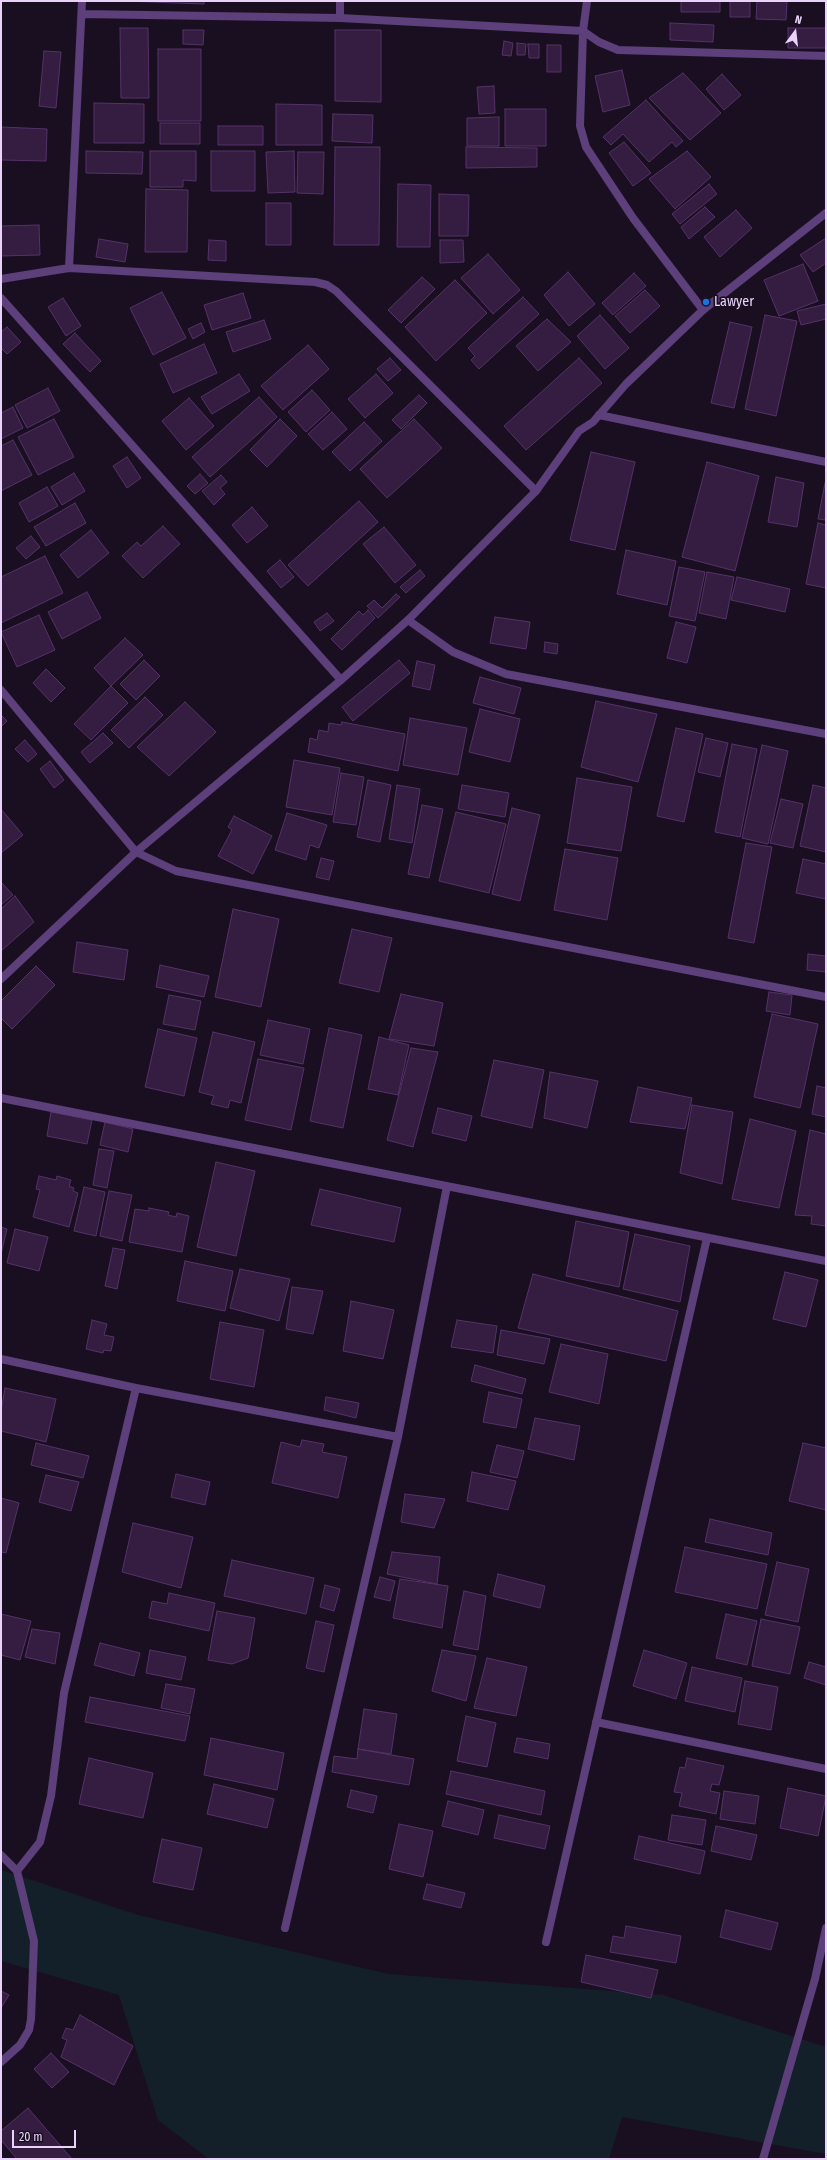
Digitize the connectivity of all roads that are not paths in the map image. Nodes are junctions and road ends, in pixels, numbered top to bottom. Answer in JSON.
{"nodes":[{"id":1,"x":82,"y":1,"type":"edge"},
{"id":2,"x":340,"y":1,"type":"edge"},
{"id":3,"x":586,"y":1,"type":"edge"},
{"id":4,"x":82,"y":14,"type":"junction"},
{"id":5,"x":340,"y":18,"type":"junction"},
{"id":6,"x":583,"y":31,"type":"junction"},
{"id":7,"x":826,"y":56,"type":"edge"},
{"id":8,"x":826,"y":213,"type":"edge"},
{"id":9,"x":69,"y":268,"type":"junction"},
{"id":10,"x":1,"y":279,"type":"edge"},
{"id":11,"x":1,"y":298,"type":"edge"},
{"id":12,"x":703,"y":310,"type":"junction"},
{"id":13,"x":599,"y":415,"type":"junction"},
{"id":14,"x":826,"y":462,"type":"edge"},
{"id":15,"x":536,"y":491,"type":"junction"},
{"id":16,"x":408,"y":620,"type":"junction"},
{"id":17,"x":342,"y":680,"type":"junction"},
{"id":18,"x":1,"y":690,"type":"edge"},
{"id":19,"x":826,"y":734,"type":"edge"},
{"id":20,"x":136,"y":852,"type":"junction"},
{"id":21,"x":1,"y":979,"type":"edge"},
{"id":22,"x":826,"y":997,"type":"edge"},
{"id":23,"x":1,"y":1098,"type":"edge"},
{"id":24,"x":447,"y":1186,"type":"junction"},
{"id":25,"x":707,"y":1238,"type":"junction"},
{"id":26,"x":826,"y":1261,"type":"edge"},
{"id":27,"x":1,"y":1359,"type":"edge"},
{"id":28,"x":136,"y":1388,"type":"junction"},
{"id":29,"x":398,"y":1437,"type":"junction"},
{"id":30,"x":596,"y":1722,"type":"junction"},
{"id":31,"x":826,"y":1769,"type":"edge"},
{"id":32,"x":1,"y":1855,"type":"edge"},
{"id":33,"x":16,"y":1871,"type":"junction"},
{"id":34,"x":285,"y":1928,"type":"dead end"},
{"id":35,"x":826,"y":1928,"type":"edge"},
{"id":36,"x":546,"y":1942,"type":"dead end"},
{"id":37,"x":1,"y":2062,"type":"edge"},
{"id":38,"x":764,"y":2159,"type":"edge"}],
"edges":[{"from":1,"to":4,"type":"street"},
{"from":2,"to":5,"type":"street"},
{"from":3,"to":6,"type":"street"},
{"from":4,"to":5,"type":"street"},
{"from":4,"to":9,"type":"street"},
{"from":5,"to":6,"type":"street"},
{"from":6,"to":7,"type":"street"},
{"from":6,"to":12,"type":"street"},
{"from":8,"to":12,"type":"street"},
{"from":9,"to":10,"type":"street"},
{"from":9,"to":15,"type":"street"},
{"from":11,"to":17,"type":"street"},
{"from":12,"to":13,"type":"street"},
{"from":13,"to":14,"type":"street"},
{"from":13,"to":15,"type":"street"},
{"from":15,"to":16,"type":"street"},
{"from":16,"to":17,"type":"street"},
{"from":16,"to":19,"type":"street"},
{"from":17,"to":20,"type":"street"},
{"from":18,"to":20,"type":"street"},
{"from":20,"to":21,"type":"street"},
{"from":20,"to":22,"type":"street"},
{"from":23,"to":24,"type":"street"},
{"from":24,"to":25,"type":"street"},
{"from":24,"to":29,"type":"street"},
{"from":25,"to":26,"type":"street"},
{"from":25,"to":30,"type":"street"},
{"from":27,"to":28,"type":"street"},
{"from":28,"to":29,"type":"street"},
{"from":28,"to":33,"type":"street"},
{"from":29,"to":34,"type":"street"},
{"from":30,"to":31,"type":"street"},
{"from":30,"to":36,"type":"street"},
{"from":32,"to":33,"type":"street"},
{"from":33,"to":37,"type":"street"},
{"from":35,"to":38,"type":"street"}]}
